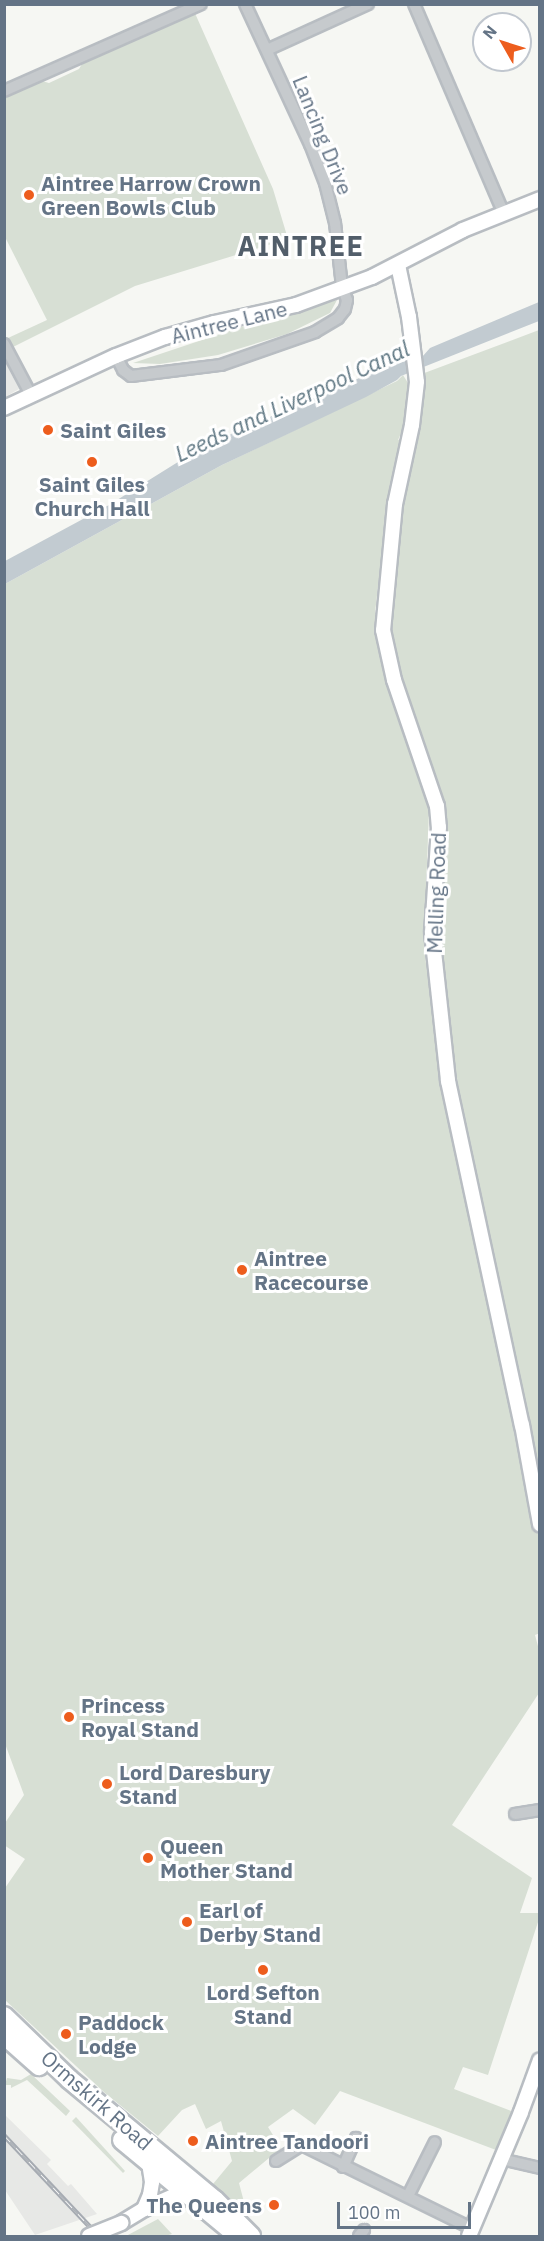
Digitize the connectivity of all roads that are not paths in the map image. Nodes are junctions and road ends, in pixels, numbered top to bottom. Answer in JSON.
{"nodes":[{"id":1,"x":201,"y":4,"type":"edge"},
{"id":2,"x":245,"y":4,"type":"edge"},
{"id":3,"x":368,"y":4,"type":"edge"},
{"id":4,"x":414,"y":4,"type":"edge"},
{"id":5,"x":267,"y":50,"type":"junction"},
{"id":6,"x":4,"y":91,"type":"edge"},
{"id":7,"x":540,"y":199,"type":"edge"},
{"id":8,"x":503,"y":212,"type":"junction"},
{"id":9,"x":398,"y":265,"type":"junction"},
{"id":10,"x":342,"y":287,"type":"junction"},
{"id":11,"x":4,"y":344,"type":"edge"},
{"id":12,"x":116,"y":356,"type":"junction"},
{"id":13,"x":31,"y":395,"type":"junction"},
{"id":14,"x":4,"y":408,"type":"edge"},
{"id":15,"x":540,"y":1524,"type":"edge"},
{"id":16,"x":540,"y":1810,"type":"edge"},
{"id":17,"x":516,"y":1814,"type":"dead end"},
{"id":18,"x":4,"y":2016,"type":"edge"},
{"id":19,"x":4,"y":2035,"type":"edge"},
{"id":20,"x":540,"y":2060,"type":"edge"},
{"id":21,"x":356,"y":2138,"type":"dead end"},
{"id":22,"x":435,"y":2142,"type":"dead end"},
{"id":23,"x":501,"y":2159,"type":"junction"},
{"id":24,"x":276,"y":2161,"type":"dead end"},
{"id":25,"x":149,"y":2163,"type":"junction"},
{"id":26,"x":343,"y":2167,"type":"junction"},
{"id":27,"x":540,"y":2168,"type":"edge"},
{"id":28,"x":187,"y":2187,"type":"junction"},
{"id":29,"x":408,"y":2196,"type":"junction"},
{"id":30,"x":144,"y":2209,"type":"junction"},
{"id":31,"x":232,"y":2232,"type":"edge"},
{"id":32,"x":471,"y":2233,"type":"edge"},
{"id":33,"x":89,"y":2236,"type":"edge"},
{"id":34,"x":251,"y":2236,"type":"edge"}],
"edges":[{"from":1,"to":6,"type":"street"},
{"from":2,"to":5,"type":"street","name":"Lancing Drive"},
{"from":3,"to":5,"type":"street"},
{"from":4,"to":8,"type":"street"},
{"from":5,"to":10,"type":"street","name":"Lancing Drive"},
{"from":7,"to":8,"type":"street","name":"Aintree Lane"},
{"from":8,"to":9,"type":"street","name":"Aintree Lane"},
{"from":9,"to":10,"type":"street","name":"Aintree Lane"},
{"from":9,"to":15,"type":"street","name":"Melling Road"},
{"from":10,"to":12,"type":"street","name":"Aintree Lane"},
{"from":10,"to":12,"type":"street","name":"Aintree Lane"},
{"from":11,"to":13,"type":"street"},
{"from":12,"to":13,"type":"street","name":"Aintree Lane"},
{"from":13,"to":14,"type":"street","name":"Aintree Lane"},
{"from":16,"to":17,"type":"street"},
{"from":18,"to":28,"type":"highway","name":"Ormskirk Road"},
{"from":19,"to":25,"type":"highway","name":"Ormskirk Road"},
{"from":20,"to":23,"type":"street"},
{"from":21,"to":26,"type":"street"},
{"from":22,"to":29,"type":"street"},
{"from":23,"to":27,"type":"street"},
{"from":23,"to":32,"type":"street"},
{"from":24,"to":26,"type":"street"},
{"from":25,"to":28,"type":"highway","name":"Ormskirk Road"},
{"from":25,"to":30,"type":"street"},
{"from":26,"to":29,"type":"street"},
{"from":28,"to":30,"type":"street"},
{"from":28,"to":31,"type":"highway"},
{"from":29,"to":32,"type":"street"},
{"from":30,"to":33,"type":"street","bridge":true},
{"from":31,"to":34,"type":"highway"}]}
